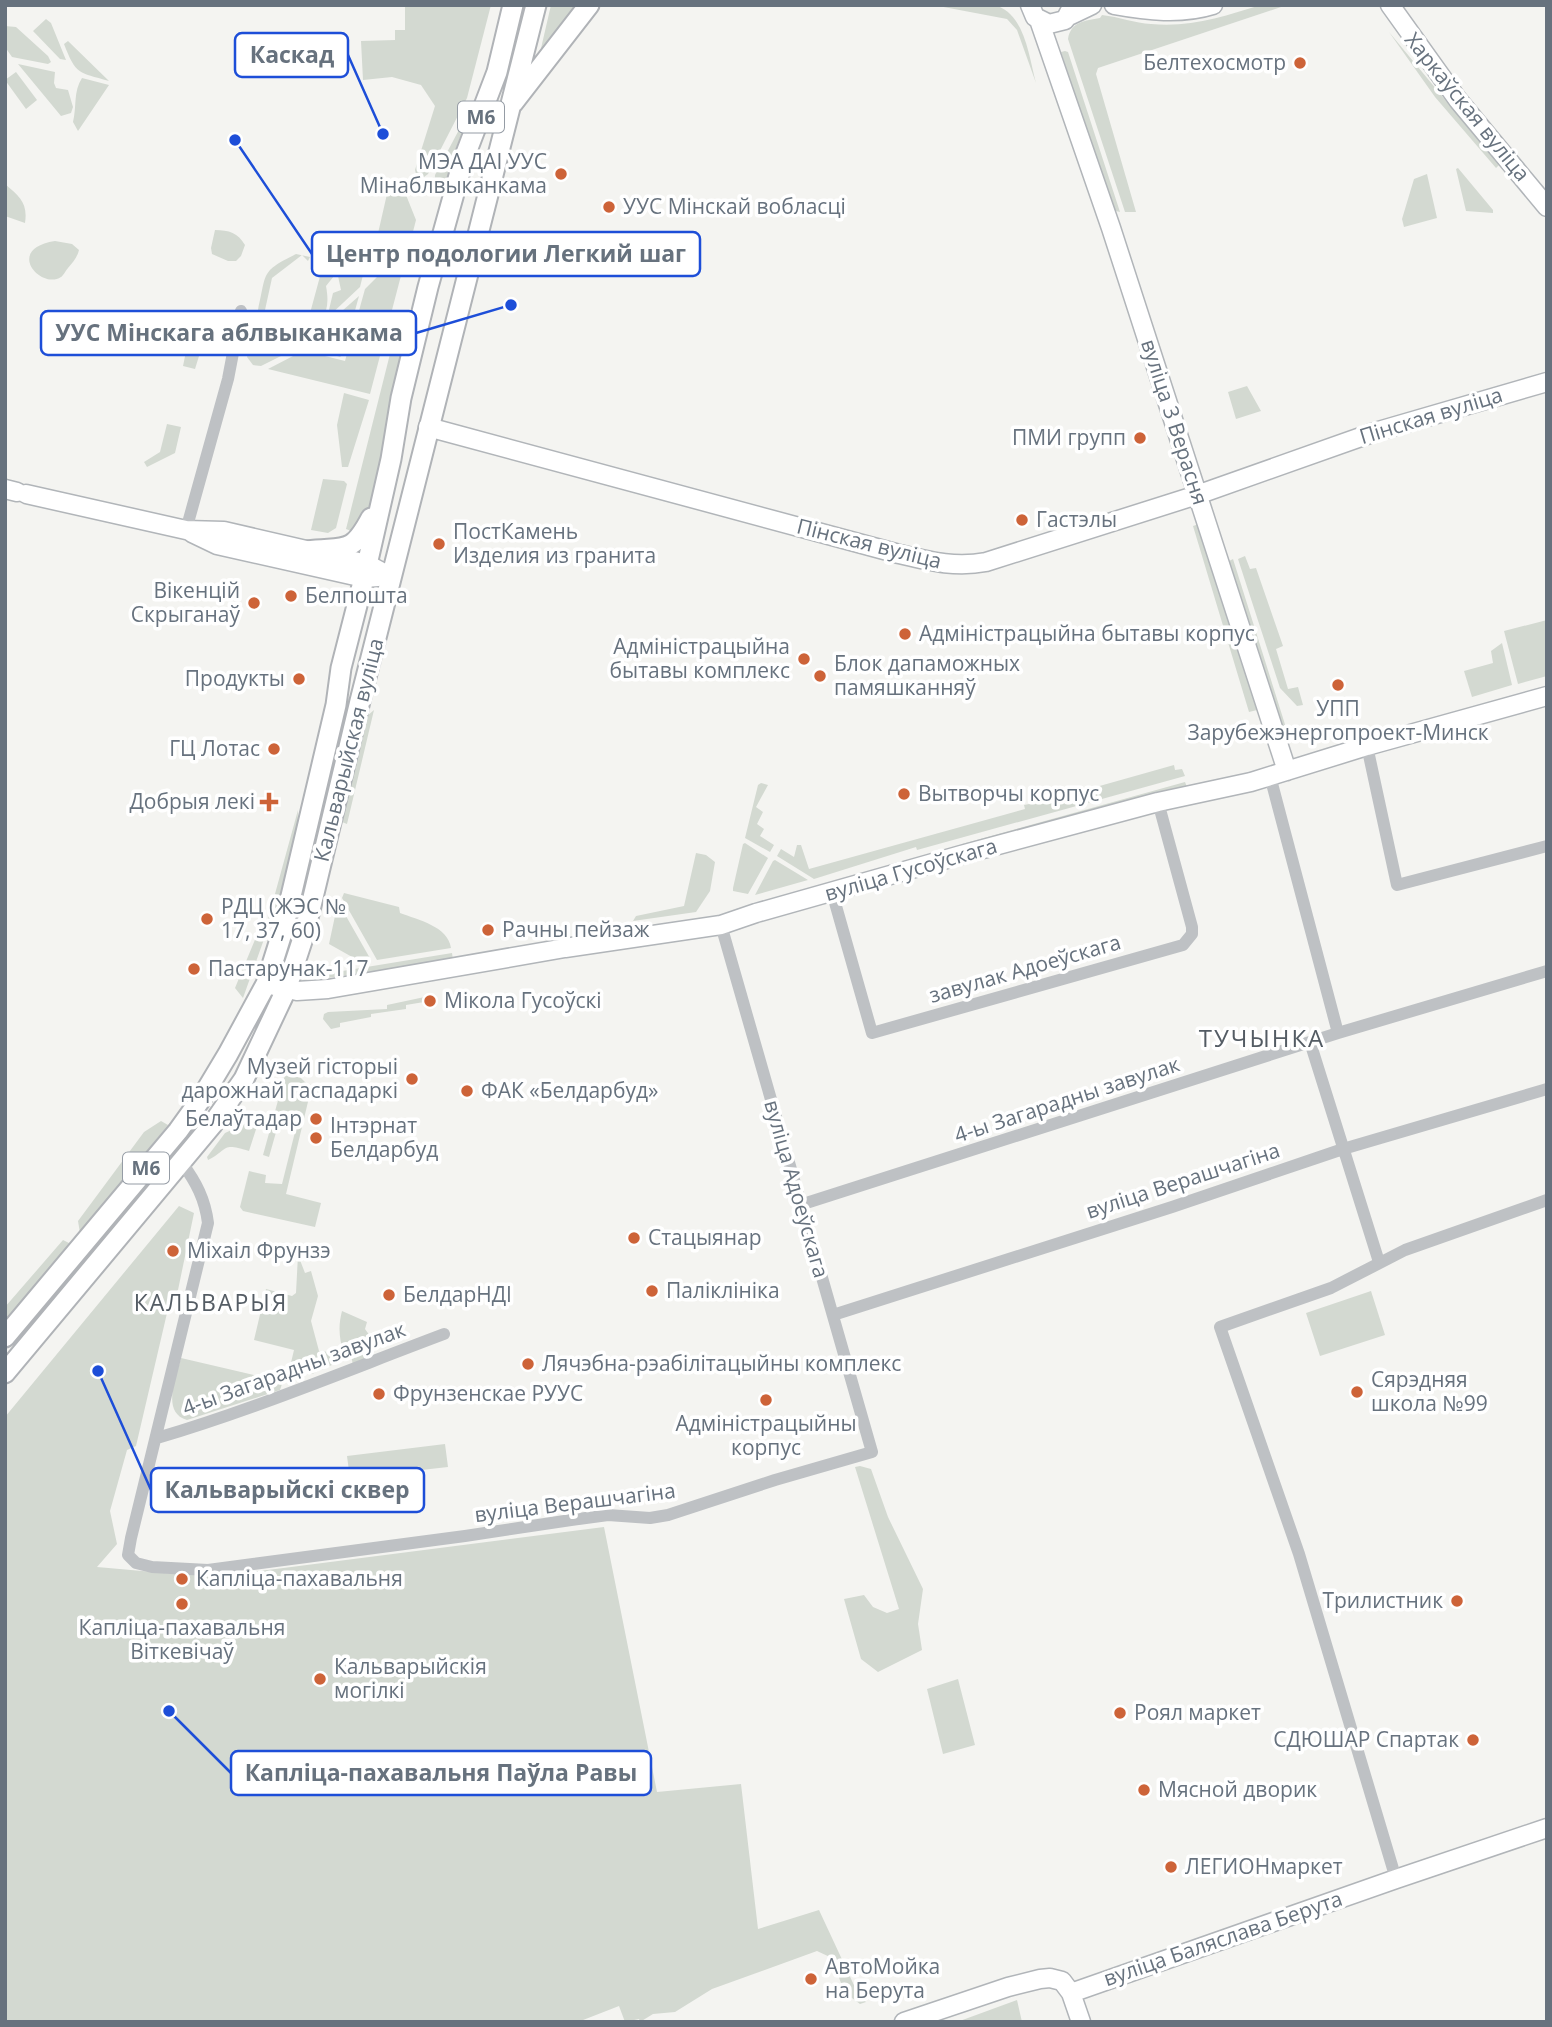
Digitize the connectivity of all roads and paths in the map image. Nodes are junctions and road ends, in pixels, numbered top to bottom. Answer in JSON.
{"nodes":[{"id":1,"x":513,"y":5,"type":"edge"},
{"id":2,"x":536,"y":5,"type":"edge"},
{"id":3,"x":589,"y":5,"type":"edge"},
{"id":4,"x":1092,"y":5,"type":"edge"},
{"id":5,"x":1114,"y":5,"type":"edge"},
{"id":6,"x":1213,"y":5,"type":"edge"},
{"id":7,"x":1390,"y":5,"type":"edge"},
{"id":8,"x":1034,"y":13,"type":"edge"},
{"id":9,"x":1068,"y":14,"type":"edge"},
{"id":10,"x":1059,"y":74,"type":"junction"},
{"id":11,"x":508,"y":109,"type":"junction"},
{"id":12,"x":1547,"y":207,"type":"edge"},
{"id":13,"x":445,"y":227,"type":"junction"},
{"id":14,"x":478,"y":229,"type":"junction"},
{"id":15,"x":241,"y":311,"type":"dead end"},
{"id":16,"x":1547,"y":382,"type":"edge"},
{"id":17,"x":401,"y":398,"type":"junction"},
{"id":18,"x":430,"y":419,"type":"junction"},
{"id":19,"x":16,"y":491,"type":"edge"},
{"id":20,"x":1198,"y":495,"type":"junction"},
{"id":21,"x":380,"y":502,"type":"junction"},
{"id":22,"x":186,"y":530,"type":"junction"},
{"id":23,"x":307,"y":551,"type":"junction"},
{"id":24,"x":366,"y":571,"type":"junction"},
{"id":25,"x":391,"y":577,"type":"junction"},
{"id":26,"x":1547,"y":696,"type":"edge"},
{"id":27,"x":1367,"y":746,"type":"junction"},
{"id":28,"x":1278,"y":774,"type":"junction"},
{"id":29,"x":1158,"y":802,"type":"junction"},
{"id":30,"x":1547,"y":846,"type":"edge"},
{"id":31,"x":832,"y":892,"type":"junction"},
{"id":32,"x":721,"y":925,"type":"junction"},
{"id":33,"x":1547,"y":971,"type":"edge"},
{"id":34,"x":266,"y":984,"type":"junction"},
{"id":35,"x":286,"y":990,"type":"junction"},
{"id":36,"x":1338,"y":1033,"type":"junction"},
{"id":37,"x":1310,"y":1042,"type":"junction"},
{"id":38,"x":1547,"y":1088,"type":"edge"},
{"id":39,"x":162,"y":1149,"type":"junction"},
{"id":40,"x":1343,"y":1149,"type":"junction"},
{"id":41,"x":182,"y":1163,"type":"junction"},
{"id":42,"x":1547,"y":1200,"type":"edge"},
{"id":43,"x":800,"y":1205,"type":"junction"},
{"id":44,"x":1379,"y":1262,"type":"junction"},
{"id":45,"x":833,"y":1315,"type":"junction"},
{"id":46,"x":444,"y":1334,"type":"dead end"},
{"id":47,"x":5,"y":1337,"type":"edge"},
{"id":48,"x":5,"y":1373,"type":"edge"},
{"id":49,"x":157,"y":1438,"type":"junction"},
{"id":50,"x":873,"y":1452,"type":"joint"},
{"id":51,"x":1547,"y":1828,"type":"edge"},
{"id":52,"x":1396,"y":1879,"type":"junction"},
{"id":53,"x":1071,"y":1993,"type":"junction"},
{"id":54,"x":904,"y":2022,"type":"edge"},
{"id":55,"x":1081,"y":2022,"type":"edge"}],
"edges":[{"from":1,"to":13,"type":"main road","name":"Кальварыйская вуліца","number":"М6"},
{"from":2,"to":11,"type":"main road","name":"Кальварыйская вуліца","number":"М6"},
{"from":3,"to":11,"type":"main road"},
{"from":4,"to":9,"type":"street"},
{"from":5,"to":6,"type":"street"},
{"from":7,"to":12,"type":"street","name":"Харкаўская вуліца"},
{"from":8,"to":9,"type":"street"},
{"from":8,"to":10,"type":"street","name":"вуліца 3 Верасня"},
{"from":9,"to":10,"type":"street","name":"вуліца 3 Верасня"},
{"from":10,"to":20,"type":"street","name":"вуліца 3 Верасня"},
{"from":11,"to":14,"type":"main road","name":"Кальварыйская вуліца","number":"М6"},
{"from":13,"to":14,"type":"main road"},
{"from":13,"to":17,"type":"main road","name":"Кальварыйская вуліца","number":"М6"},
{"from":14,"to":18,"type":"main road","name":"Кальварыйская вуліца","number":"М6"},
{"from":15,"to":22,"type":"street"},
{"from":16,"to":20,"type":"street","name":"Пінская вуліца"},
{"from":17,"to":18,"type":"main road"},
{"from":17,"to":21,"type":"main road","name":"Кальварыйская вуліца","number":"М6"},
{"from":18,"to":20,"type":"street","name":"Пінская вуліца"},
{"from":18,"to":25,"type":"main road","name":"Кальварыйская вуліца","number":"М6"},
{"from":19,"to":22,"type":"street"},
{"from":20,"to":28,"type":"street","name":"вуліца 3 Верасня"},
{"from":21,"to":23,"type":"main road"},
{"from":21,"to":24,"type":"main road","name":"Кальварыйская вуліца","number":"М6"},
{"from":22,"to":23,"type":"street"},
{"from":22,"to":24,"type":"street"},
{"from":23,"to":24,"type":"street"},
{"from":24,"to":25,"type":"street"},
{"from":24,"to":34,"type":"main road","name":"Кальварыйская вуліца","number":"М6"},
{"from":25,"to":35,"type":"main road","name":"Кальварыйская вуліца","number":"М6"},
{"from":26,"to":27,"type":"street","name":"вуліца Гусоўскага"},
{"from":27,"to":28,"type":"street","name":"вуліца Гусоўскага"},
{"from":27,"to":30,"type":"street"},
{"from":28,"to":29,"type":"street","name":"вуліца Гусоўскага"},
{"from":28,"to":36,"type":"street","name":"вуліца 3 Верасня"},
{"from":29,"to":31,"type":"street","name":"вуліца Гусоўскага"},
{"from":29,"to":31,"type":"street","name":"завулак Адоеўскага"},
{"from":31,"to":32,"type":"street","name":"вуліца Гусоўскага"},
{"from":32,"to":35,"type":"street","name":"вуліца Гусоўскага"},
{"from":32,"to":43,"type":"street","name":"вуліца Адоеўскага"},
{"from":33,"to":36,"type":"street","name":"4-ы Загарадны завулак"},
{"from":34,"to":35,"type":"street","name":"вуліца Гусоўскага"},
{"from":34,"to":39,"type":"main road","name":"Кальварыйская вуліца","number":"М6"},
{"from":35,"to":41,"type":"main road","name":"Кальварыйская вуліца","number":"М6"},
{"from":36,"to":37,"type":"street","name":"4-ы Загарадны завулак"},
{"from":37,"to":40,"type":"street"},
{"from":37,"to":43,"type":"street","name":"4-ы Загарадны завулак"},
{"from":38,"to":40,"type":"street","name":"вуліца Верашчагіна"},
{"from":39,"to":41,"type":"main road"},
{"from":39,"to":47,"type":"main road","name":"Кальварыйская вуліца","number":"М6"},
{"from":40,"to":44,"type":"street"},
{"from":40,"to":45,"type":"street","name":"вуліца Верашчагіна"},
{"from":41,"to":48,"type":"main road","name":"Кальварыйская вуліца","number":"М6"},
{"from":41,"to":49,"type":"street"},
{"from":42,"to":44,"type":"street"},
{"from":43,"to":45,"type":"street","name":"вуліца Адоеўскага"},
{"from":44,"to":52,"type":"street"},
{"from":45,"to":50,"type":"street","name":"вуліца Адоеўскага"},
{"from":46,"to":49,"type":"street","name":"4-ы Загарадны завулак"},
{"from":49,"to":50,"type":"street","name":"вуліца Верашчагіна"},
{"from":51,"to":52,"type":"street","name":"вуліца Баляслава Берута"},
{"from":52,"to":53,"type":"street","name":"вуліца Баляслава Берута"},
{"from":53,"to":54,"type":"street"},
{"from":53,"to":55,"type":"street"}]}
